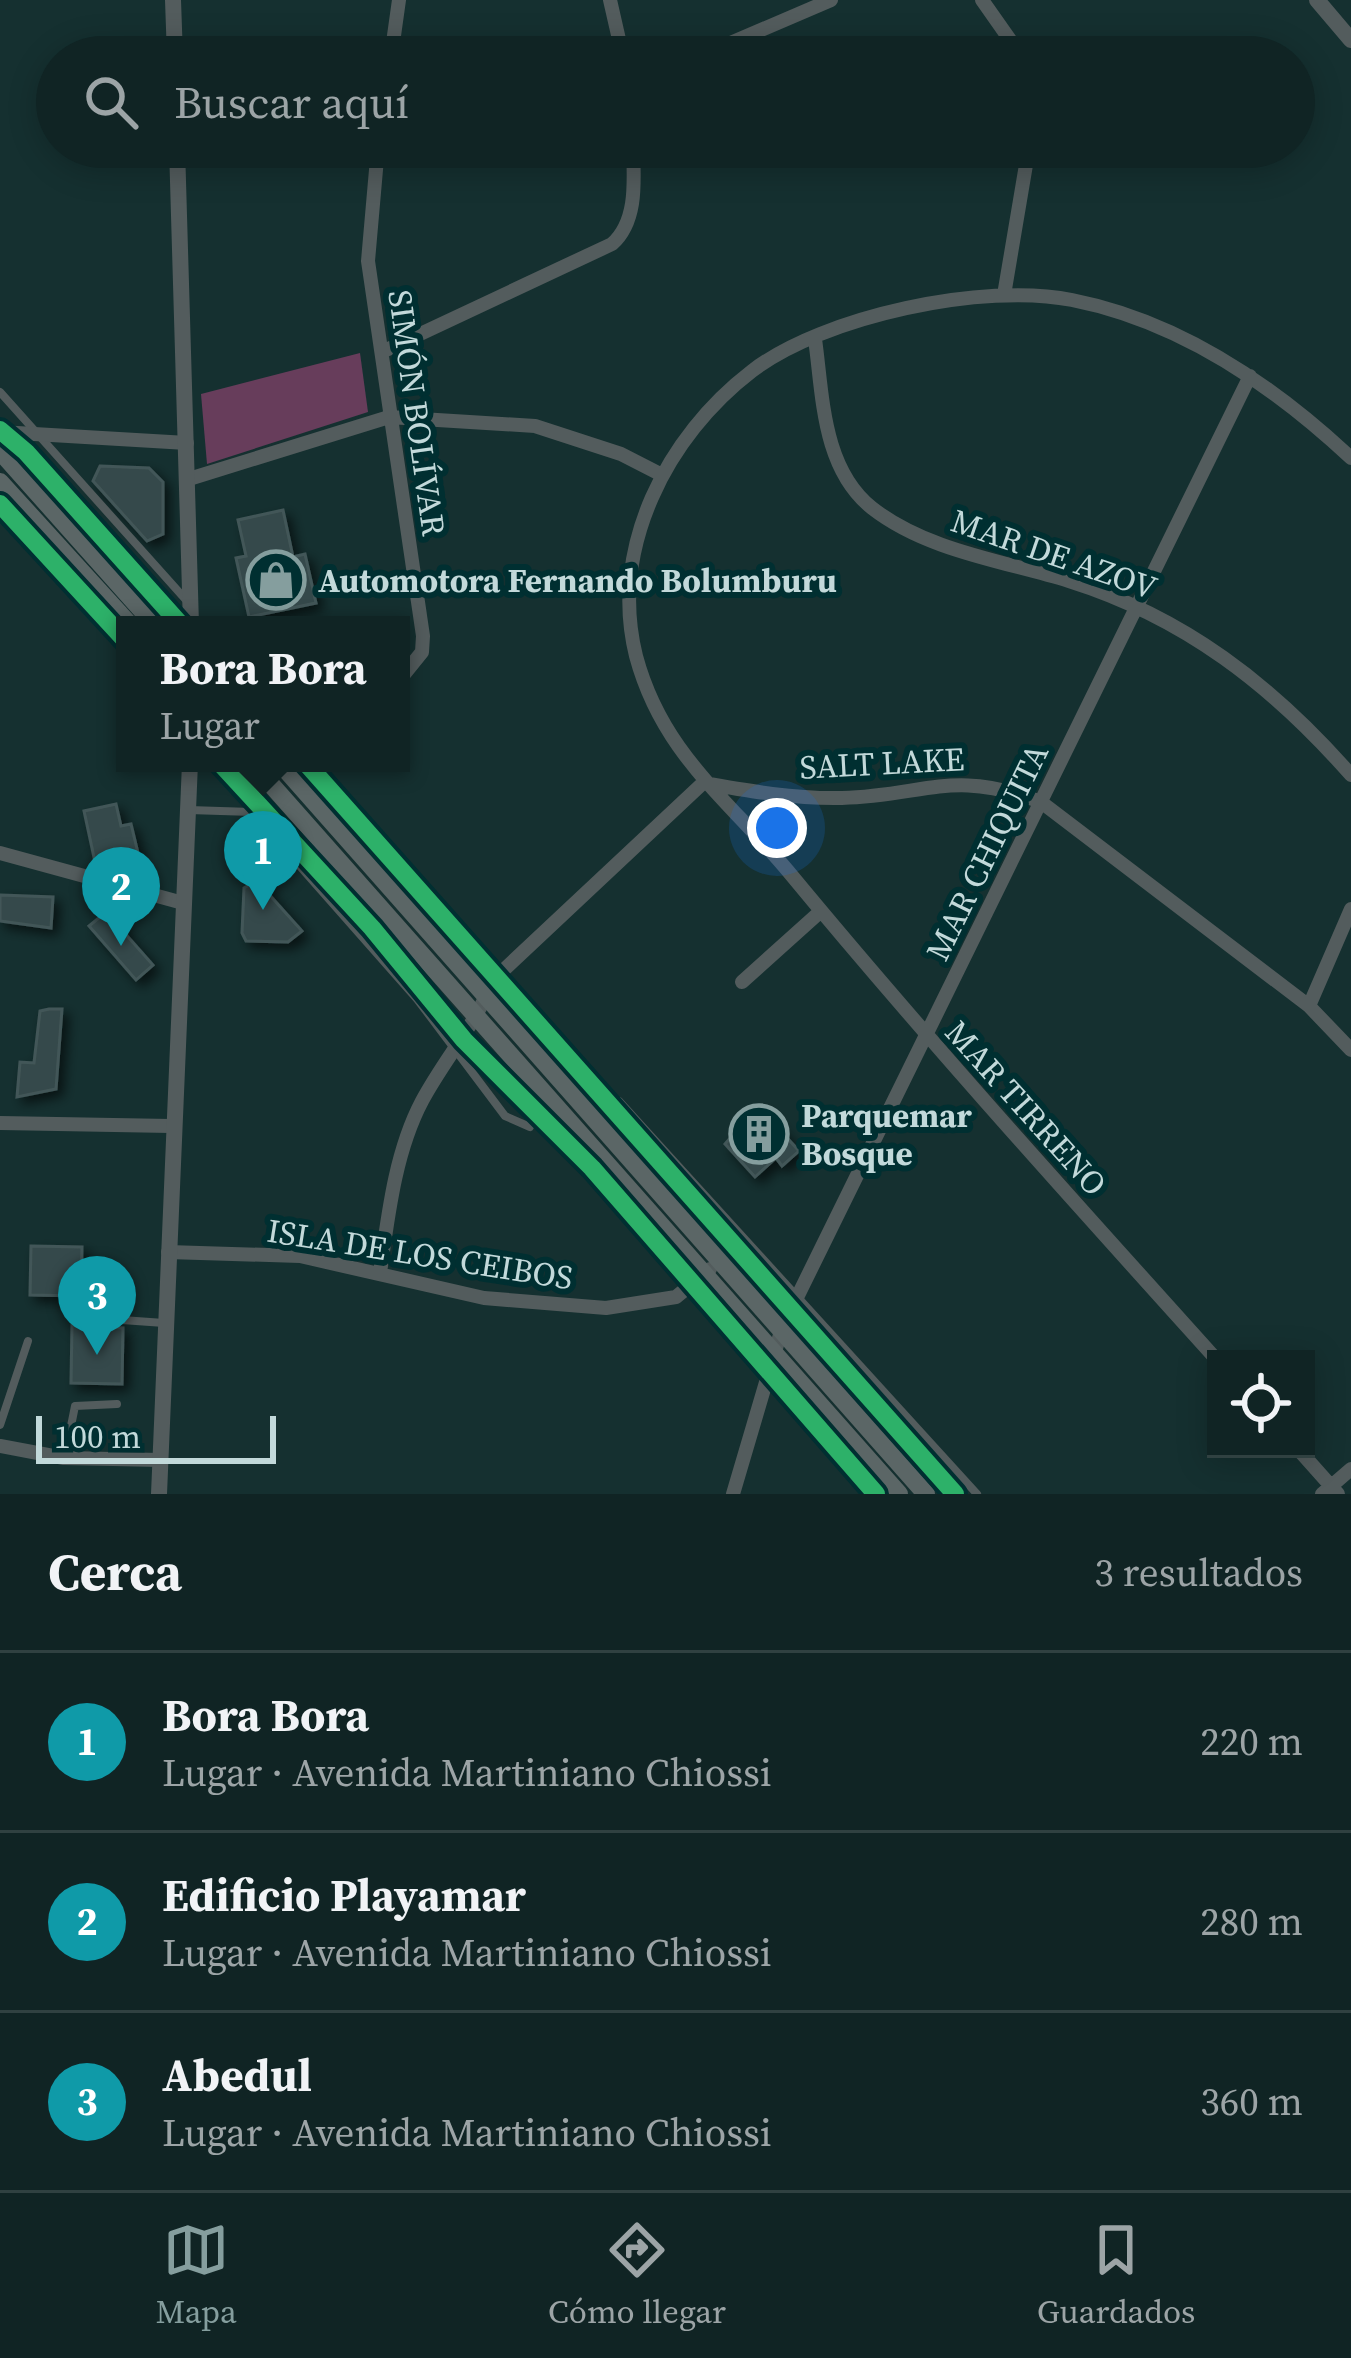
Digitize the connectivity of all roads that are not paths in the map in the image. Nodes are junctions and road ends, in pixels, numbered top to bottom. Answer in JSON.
{"nodes":[{"id":1,"x":173,"y":0,"type":"edge"},
{"id":2,"x":400,"y":0,"type":"edge"},
{"id":3,"x":610,"y":0,"type":"edge"},
{"id":4,"x":831,"y":0,"type":"edge"},
{"id":5,"x":982,"y":0,"type":"edge"},
{"id":6,"x":1317,"y":0,"type":"edge"},
{"id":7,"x":174,"y":36,"type":"edge"},
{"id":8,"x":394,"y":36,"type":"edge"},
{"id":9,"x":618,"y":36,"type":"edge"},
{"id":10,"x":747,"y":36,"type":"edge"},
{"id":11,"x":1007,"y":36,"type":"edge"},
{"id":12,"x":1351,"y":40,"type":"edge"},
{"id":13,"x":178,"y":168,"type":"edge"},
{"id":14,"x":376,"y":168,"type":"edge"},
{"id":15,"x":633,"y":168,"type":"edge"},
{"id":16,"x":1025,"y":168,"type":"edge"},
{"id":17,"x":1004,"y":295,"type":"junction"},
{"id":18,"x":815,"y":339,"type":"junction"},
{"id":19,"x":384,"y":351,"type":"junction"},
{"id":20,"x":1250,"y":376,"type":"junction"},
{"id":21,"x":0,"y":392,"type":"edge"},
{"id":22,"x":389,"y":417,"type":"junction"},
{"id":23,"x":0,"y":432,"type":"edge"},
{"id":24,"x":40,"y":436,"type":"junction"},
{"id":25,"x":188,"y":443,"type":"junction"},
{"id":26,"x":0,"y":451,"type":"edge"},
{"id":27,"x":1351,"y":458,"type":"edge"},
{"id":28,"x":662,"y":475,"type":"junction"},
{"id":29,"x":188,"y":479,"type":"junction"},
{"id":30,"x":0,"y":482,"type":"edge"},
{"id":31,"x":190,"y":605,"type":"junction"},
{"id":32,"x":1138,"y":608,"type":"junction"},
{"id":33,"x":122,"y":616,"type":"edge"},
{"id":34,"x":147,"y":616,"type":"edge"},
{"id":35,"x":191,"y":616,"type":"edge"},
{"id":36,"x":410,"y":667,"type":"edge"},
{"id":37,"x":189,"y":772,"type":"edge"},
{"id":38,"x":260,"y":772,"type":"edge"},
{"id":39,"x":288,"y":772,"type":"edge"},
{"id":40,"x":304,"y":772,"type":"edge"},
{"id":41,"x":1351,"y":775,"type":"edge"},
{"id":42,"x":295,"y":780,"type":"junction"},
{"id":43,"x":704,"y":782,"type":"junction"},
{"id":44,"x":1042,"y":802,"type":"junction"},
{"id":45,"x":187,"y":810,"type":"junction"},
{"id":46,"x":0,"y":853,"type":"edge"},
{"id":47,"x":183,"y":903,"type":"junction"},
{"id":48,"x":1351,"y":909,"type":"edge"},
{"id":49,"x":821,"y":910,"type":"junction"},
{"id":50,"x":742,"y":982,"type":"dead end"},
{"id":51,"x":487,"y":997,"type":"junction"},
{"id":52,"x":1309,"y":1006,"type":"junction"},
{"id":53,"x":479,"y":1016,"type":"junction"},
{"id":54,"x":926,"y":1037,"type":"junction"},
{"id":55,"x":457,"y":1050,"type":"junction"},
{"id":56,"x":1351,"y":1050,"type":"edge"},
{"id":57,"x":589,"y":1111,"type":"junction"},
{"id":58,"x":0,"y":1123,"type":"edge"},
{"id":59,"x":172,"y":1126,"type":"junction"},
{"id":60,"x":530,"y":1127,"type":"dead end"},
{"id":61,"x":168,"y":1252,"type":"junction"},
{"id":62,"x":721,"y":1259,"type":"junction"},
{"id":63,"x":380,"y":1273,"type":"junction"},
{"id":64,"x":705,"y":1274,"type":"junction"},
{"id":65,"x":115,"y":1276,"type":"dead end"},
{"id":66,"x":798,"y":1295,"type":"junction"},
{"id":67,"x":165,"y":1323,"type":"junction"},
{"id":68,"x":782,"y":1328,"type":"junction"},
{"id":69,"x":28,"y":1341,"type":"dead end"},
{"id":70,"x":1208,"y":1350,"type":"edge"},
{"id":71,"x":774,"y":1352,"type":"junction"},
{"id":72,"x":117,"y":1404,"type":"dead end"},
{"id":73,"x":0,"y":1425,"type":"edge"},
{"id":74,"x":0,"y":1446,"type":"edge"},
{"id":75,"x":64,"y":1458,"type":"junction"},
{"id":76,"x":1305,"y":1458,"type":"edge"},
{"id":77,"x":160,"y":1460,"type":"junction"},
{"id":78,"x":1351,"y":1469,"type":"edge"},
{"id":79,"x":1330,"y":1491,"type":"edge"},
{"id":80,"x":159,"y":1494,"type":"edge"},
{"id":81,"x":733,"y":1494,"type":"edge"},
{"id":82,"x":899,"y":1494,"type":"edge"},
{"id":83,"x":926,"y":1494,"type":"edge"},
{"id":84,"x":977,"y":1494,"type":"edge"}],
"edges":[{"from":1,"to":7,"type":"street"},
{"from":2,"to":8,"type":"street"},
{"from":3,"to":9,"type":"street"},
{"from":4,"to":10,"type":"street"},
{"from":5,"to":11,"type":"street"},
{"from":6,"to":12,"type":"street"},
{"from":13,"to":25,"type":"street"},
{"from":14,"to":19,"type":"street","name":"SIMÓN BOLÍVAR"},
{"from":15,"to":19,"type":"street"},
{"from":16,"to":17,"type":"street"},
{"from":17,"to":18,"type":"street","name":"MAR TIRRENO"},
{"from":17,"to":20,"type":"street","name":"MAR TIRRENO"},
{"from":18,"to":28,"type":"street","name":"MAR TIRRENO"},
{"from":18,"to":32,"type":"street","name":"MAR DE AZOV"},
{"from":19,"to":22,"type":"street","name":"SIMÓN BOLÍVAR"},
{"from":20,"to":27,"type":"street","name":"MAR TIRRENO"},
{"from":20,"to":32,"type":"street","name":"MAR CHIQUITA"},
{"from":21,"to":24,"type":"lane"},
{"from":22,"to":28,"type":"street"},
{"from":22,"to":29,"type":"street"},
{"from":22,"to":36,"type":"street","name":"SIMÓN BOLÍVAR"},
{"from":23,"to":24,"type":"street"},
{"from":24,"to":25,"type":"street"},
{"from":24,"to":31,"type":"lane"},
{"from":25,"to":29,"type":"street"},
{"from":26,"to":34,"type":"main road"},
{"from":28,"to":43,"type":"street","name":"MAR TIRRENO"},
{"from":29,"to":31,"type":"street"},
{"from":30,"to":33,"type":"main road"},
{"from":31,"to":35,"type":"street"},
{"from":32,"to":41,"type":"street","name":"MAR DE AZOV"},
{"from":32,"to":44,"type":"street","name":"MAR CHIQUITA"},
{"from":37,"to":45,"type":"street"},
{"from":38,"to":53,"type":"main road"},
{"from":39,"to":42,"type":"main road"},
{"from":40,"to":42,"type":"street"},
{"from":42,"to":51,"type":"main road"},
{"from":43,"to":44,"type":"street","name":"SALT LAKE"},
{"from":43,"to":49,"type":"street","name":"MAR TIRRENO"},
{"from":43,"to":51,"type":"street"},
{"from":44,"to":52,"type":"street","name":"SALT LAKE"},
{"from":44,"to":54,"type":"street","name":"MAR CHIQUITA"},
{"from":45,"to":47,"type":"street"},
{"from":45,"to":55,"type":"lane"},
{"from":46,"to":47,"type":"street"},
{"from":47,"to":59,"type":"street"},
{"from":48,"to":52,"type":"street"},
{"from":49,"to":50,"type":"street"},
{"from":49,"to":54,"type":"street","name":"MAR TIRRENO"},
{"from":51,"to":53,"type":"street"},
{"from":51,"to":57,"type":"main road"},
{"from":52,"to":56,"type":"street","name":"SALT LAKE"},
{"from":53,"to":55,"type":"street"},
{"from":53,"to":64,"type":"main road"},
{"from":54,"to":66,"type":"street","name":"MAR CHIQUITA"},
{"from":54,"to":70,"type":"street","name":"MAR TIRRENO"},
{"from":55,"to":60,"type":"lane"},
{"from":55,"to":63,"type":"street"},
{"from":57,"to":62,"type":"main road"},
{"from":57,"to":66,"type":"lane"},
{"from":58,"to":59,"type":"street"},
{"from":59,"to":61,"type":"street"},
{"from":61,"to":63,"type":"street","name":"ISLA DE LOS CEIBOS"},
{"from":61,"to":67,"type":"street"},
{"from":62,"to":64,"type":"street","name":"ISLA DE LOS CEIBOS"},
{"from":62,"to":68,"type":"main road"},
{"from":63,"to":64,"type":"street","name":"ISLA DE LOS CEIBOS"},
{"from":64,"to":71,"type":"main road"},
{"from":65,"to":67,"type":"lane"},
{"from":66,"to":68,"type":"street","name":"MAR CHIQUITA"},
{"from":66,"to":84,"type":"lane"},
{"from":67,"to":77,"type":"street"},
{"from":68,"to":71,"type":"street","name":"MAR CHIQUITA"},
{"from":68,"to":83,"type":"main road"},
{"from":69,"to":73,"type":"lane"},
{"from":71,"to":81,"type":"street","name":"MAR CHIQUITA"},
{"from":71,"to":82,"type":"main road"},
{"from":72,"to":75,"type":"lane"},
{"from":74,"to":75,"type":"street"},
{"from":75,"to":77,"type":"street"},
{"from":76,"to":79,"type":"street"},
{"from":77,"to":80,"type":"street"},
{"from":78,"to":79,"type":"street"}]}
